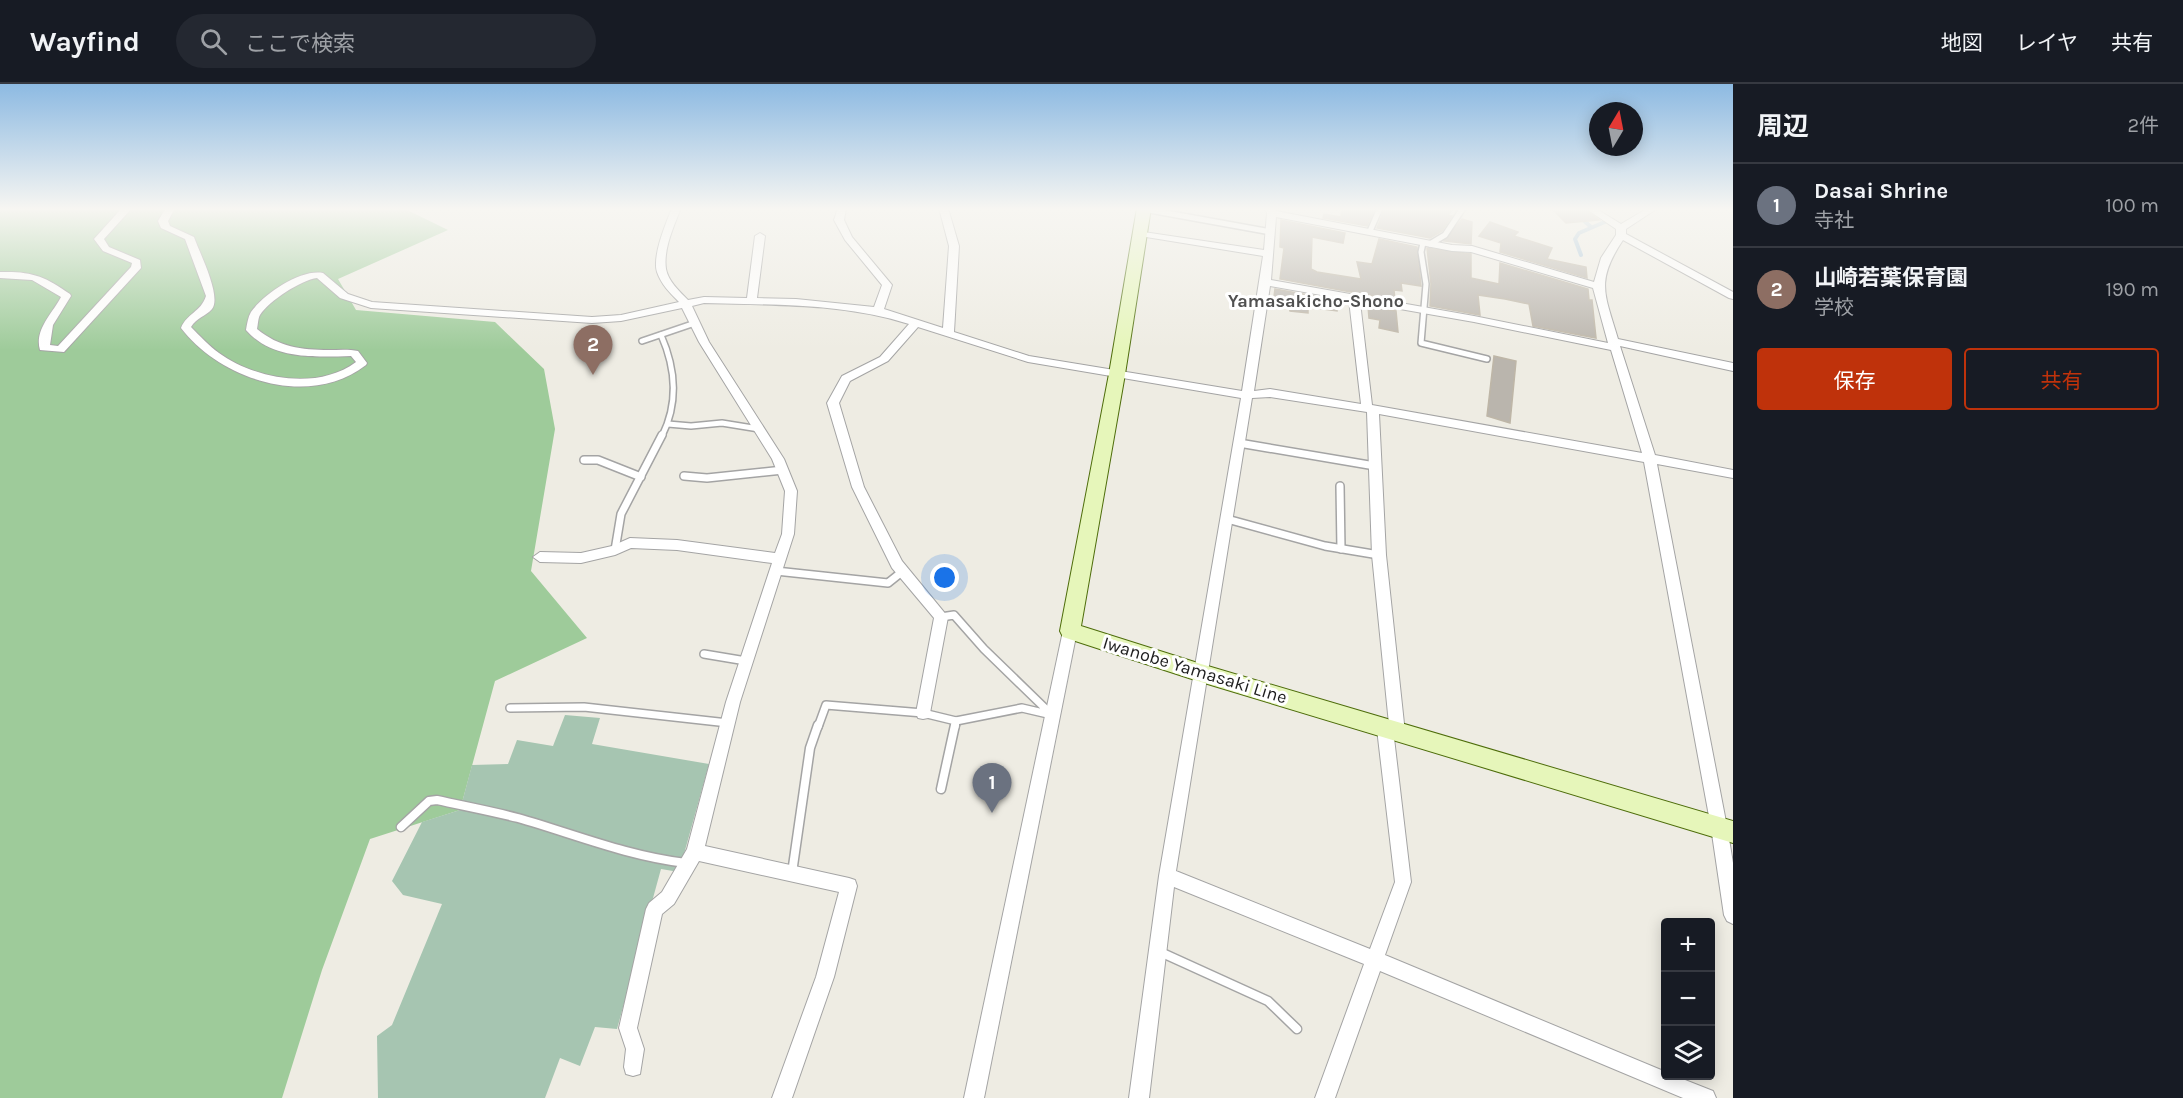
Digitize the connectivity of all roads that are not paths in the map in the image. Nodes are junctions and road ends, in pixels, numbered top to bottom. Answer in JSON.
{"nodes":[{"id":1,"x":121,"y":255,"type":"edge"},
{"id":2,"x":196,"y":255,"type":"edge"},
{"id":3,"x":663,"y":255,"type":"edge"},
{"id":4,"x":758,"y":255,"type":"edge"},
{"id":5,"x":862,"y":255,"type":"edge"},
{"id":6,"x":953,"y":255,"type":"edge"},
{"id":7,"x":1136,"y":255,"type":"edge"},
{"id":8,"x":1270,"y":255,"type":"edge"},
{"id":9,"x":1422,"y":255,"type":"edge"},
{"id":10,"x":1492,"y":255,"type":"edge"},
{"id":11,"x":1607,"y":255,"type":"edge"},
{"id":12,"x":1663,"y":255,"type":"edge"},
{"id":13,"x":0,"y":275,"type":"edge"},
{"id":14,"x":1266,"y":282,"type":"junction"},
{"id":15,"x":1598,"y":286,"type":"junction"},
{"id":16,"x":1733,"y":296,"type":"edge"},
{"id":17,"x":1354,"y":298,"type":"junction"},
{"id":18,"x":752,"y":299,"type":"junction"},
{"id":19,"x":685,"y":303,"type":"junction"},
{"id":20,"x":878,"y":310,"type":"junction"},
{"id":21,"x":1424,"y":310,"type":"junction"},
{"id":22,"x":695,"y":323,"type":"junction"},
{"id":23,"x":915,"y":324,"type":"junction"},
{"id":24,"x":948,"y":335,"type":"junction"},
{"id":25,"x":661,"y":336,"type":"junction"},
{"id":26,"x":642,"y":341,"type":"dead end"},
{"id":27,"x":1614,"y":345,"type":"junction"},
{"id":28,"x":1487,"y":359,"type":"dead end"},
{"id":29,"x":1733,"y":367,"type":"edge"},
{"id":30,"x":1117,"y":374,"type":"junction"},
{"id":31,"x":1247,"y":395,"type":"junction"},
{"id":32,"x":1370,"y":409,"type":"junction"},
{"id":33,"x":668,"y":424,"type":"junction"},
{"id":34,"x":759,"y":429,"type":"junction"},
{"id":35,"x":1239,"y":443,"type":"junction"},
{"id":36,"x":1650,"y":459,"type":"junction"},
{"id":37,"x":585,"y":460,"type":"dead end"},
{"id":38,"x":1375,"y":466,"type":"junction"},
{"id":39,"x":783,"y":470,"type":"junction"},
{"id":40,"x":1733,"y":474,"type":"edge"},
{"id":41,"x":684,"y":476,"type":"dead end"},
{"id":42,"x":641,"y":477,"type":"junction"},
{"id":43,"x":1340,"y":486,"type":"dead end"},
{"id":44,"x":1227,"y":519,"type":"junction"},
{"id":45,"x":1341,"y":549,"type":"junction"},
{"id":46,"x":615,"y":550,"type":"junction"},
{"id":47,"x":1379,"y":555,"type":"junction"},
{"id":48,"x":540,"y":557,"type":"dead end"},
{"id":49,"x":778,"y":565,"type":"junction"},
{"id":50,"x":903,"y":571,"type":"junction"},
{"id":51,"x":941,"y":617,"type":"junction"},
{"id":52,"x":1070,"y":631,"type":"junction"},
{"id":53,"x":704,"y":654,"type":"dead end"},
{"id":54,"x":746,"y":661,"type":"junction"},
{"id":55,"x":1201,"y":673,"type":"junction"},
{"id":56,"x":510,"y":708,"type":"dead end"},
{"id":57,"x":923,"y":713,"type":"junction"},
{"id":58,"x":1052,"y":715,"type":"junction"},
{"id":59,"x":956,"y":721,"type":"junction"},
{"id":60,"x":728,"y":723,"type":"junction"},
{"id":61,"x":1391,"y":731,"type":"junction"},
{"id":62,"x":940,"y":789,"type":"dead end"},
{"id":63,"x":401,"y":827,"type":"dead end"},
{"id":64,"x":1726,"y":829,"type":"edge"},
{"id":65,"x":693,"y":858,"type":"junction"},
{"id":66,"x":792,"y":873,"type":"junction"},
{"id":67,"x":1167,"y":876,"type":"junction"},
{"id":68,"x":1733,"y":915,"type":"edge"},
{"id":69,"x":1158,"y":951,"type":"junction"},
{"id":70,"x":1376,"y":960,"type":"junction"},
{"id":71,"x":1297,"y":1029,"type":"dead end"},
{"id":72,"x":633,"y":1066,"type":"dead end"},
{"id":73,"x":782,"y":1098,"type":"edge"},
{"id":74,"x":974,"y":1098,"type":"edge"},
{"id":75,"x":1139,"y":1098,"type":"edge"},
{"id":76,"x":1325,"y":1098,"type":"edge"},
{"id":77,"x":1706,"y":1098,"type":"edge"}],
"edges":[{"from":1,"to":13,"type":"street"},
{"from":2,"to":19,"type":"street"},
{"from":3,"to":19,"type":"street"},
{"from":4,"to":18,"type":"street"},
{"from":5,"to":20,"type":"street"},
{"from":6,"to":24,"type":"street"},
{"from":7,"to":30,"type":"main road"},
{"from":8,"to":14,"type":"street"},
{"from":9,"to":21,"type":"lane"},
{"from":10,"to":15,"type":"street"},
{"from":11,"to":15,"type":"street"},
{"from":12,"to":16,"type":"street"},
{"from":14,"to":17,"type":"street"},
{"from":14,"to":31,"type":"street"},
{"from":15,"to":27,"type":"street"},
{"from":17,"to":21,"type":"street"},
{"from":17,"to":32,"type":"street"},
{"from":18,"to":19,"type":"street"},
{"from":18,"to":20,"type":"street"},
{"from":19,"to":22,"type":"street"},
{"from":20,"to":23,"type":"street"},
{"from":21,"to":27,"type":"street"},
{"from":21,"to":28,"type":"lane"},
{"from":22,"to":25,"type":"lane"},
{"from":22,"to":34,"type":"street"},
{"from":23,"to":24,"type":"street"},
{"from":23,"to":50,"type":"street"},
{"from":24,"to":30,"type":"street"},
{"from":25,"to":26,"type":"lane"},
{"from":25,"to":33,"type":"lane"},
{"from":27,"to":29,"type":"street"},
{"from":27,"to":36,"type":"street"},
{"from":30,"to":31,"type":"street"},
{"from":30,"to":52,"type":"main road"},
{"from":31,"to":32,"type":"street"},
{"from":31,"to":35,"type":"street"},
{"from":32,"to":36,"type":"street"},
{"from":32,"to":38,"type":"street"},
{"from":33,"to":34,"type":"lane"},
{"from":33,"to":42,"type":"lane"},
{"from":34,"to":39,"type":"street"},
{"from":35,"to":38,"type":"lane"},
{"from":35,"to":44,"type":"street"},
{"from":36,"to":40,"type":"street"},
{"from":36,"to":64,"type":"street"},
{"from":37,"to":42,"type":"lane"},
{"from":38,"to":47,"type":"street"},
{"from":39,"to":41,"type":"lane"},
{"from":39,"to":49,"type":"street"},
{"from":42,"to":46,"type":"lane"},
{"from":43,"to":45,"type":"lane"},
{"from":44,"to":45,"type":"lane"},
{"from":44,"to":55,"type":"street"},
{"from":45,"to":47,"type":"lane"},
{"from":46,"to":48,"type":"street"},
{"from":46,"to":49,"type":"street"},
{"from":47,"to":61,"type":"street"},
{"from":49,"to":50,"type":"lane"},
{"from":49,"to":54,"type":"street"},
{"from":50,"to":51,"type":"street"},
{"from":51,"to":57,"type":"street"},
{"from":51,"to":58,"type":"lane"},
{"from":52,"to":55,"type":"main road","name":"Iwanobe Yamasaki Line"},
{"from":52,"to":58,"type":"street"},
{"from":53,"to":54,"type":"lane"},
{"from":54,"to":60,"type":"street"},
{"from":55,"to":61,"type":"main road","name":"Iwanobe Yamasaki Line"},
{"from":55,"to":67,"type":"street"},
{"from":56,"to":60,"type":"lane"},
{"from":57,"to":59,"type":"lane"},
{"from":57,"to":66,"type":"lane"},
{"from":58,"to":59,"type":"lane"},
{"from":58,"to":74,"type":"street"},
{"from":59,"to":62,"type":"lane"},
{"from":60,"to":65,"type":"street"},
{"from":61,"to":64,"type":"main road","name":"Iwanobe Yamasaki Line"},
{"from":61,"to":70,"type":"street"},
{"from":63,"to":65,"type":"lane"},
{"from":64,"to":68,"type":"street"},
{"from":65,"to":66,"type":"street"},
{"from":65,"to":72,"type":"street"},
{"from":66,"to":73,"type":"street"},
{"from":67,"to":69,"type":"street"},
{"from":67,"to":70,"type":"street"},
{"from":69,"to":71,"type":"lane"},
{"from":69,"to":75,"type":"street"},
{"from":70,"to":76,"type":"street"},
{"from":70,"to":77,"type":"street"}]}
